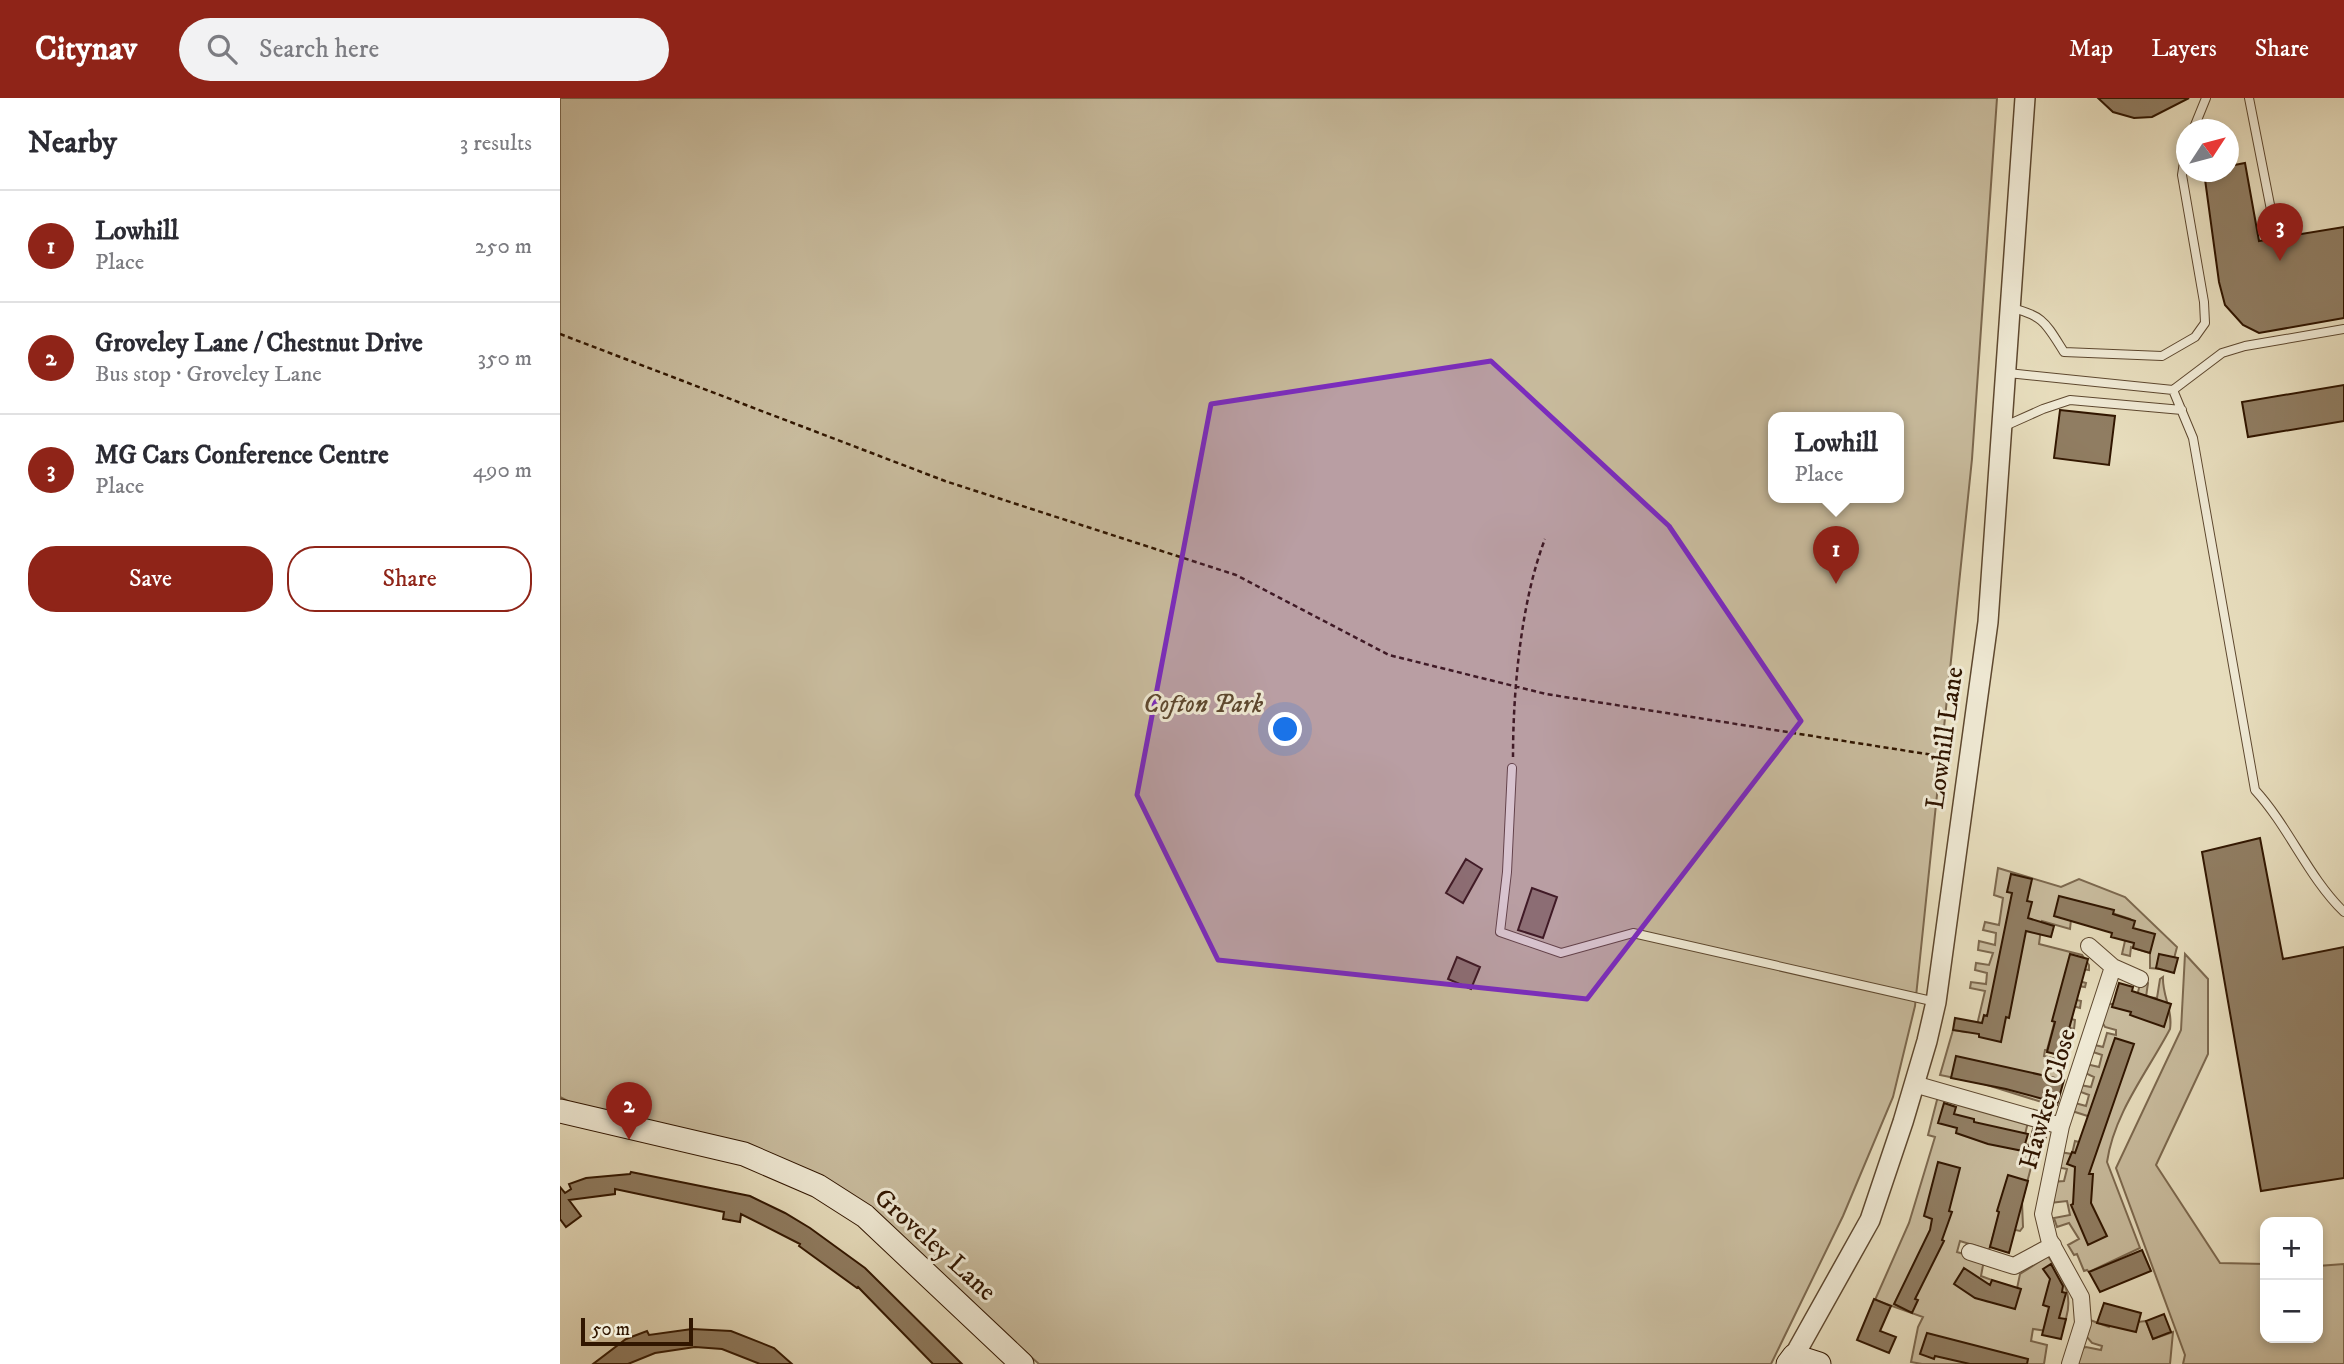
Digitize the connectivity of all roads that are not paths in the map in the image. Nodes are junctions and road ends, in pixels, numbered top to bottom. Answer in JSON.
{"nodes":[{"id":1,"x":2025,"y":98,"type":"edge"},
{"id":2,"x":2206,"y":98,"type":"edge"},
{"id":3,"x":2249,"y":98,"type":"edge"},
{"id":4,"x":2197,"y":119,"type":"edge"},
{"id":5,"x":2183,"y":182,"type":"edge"},
{"id":6,"x":2273,"y":220,"type":"dead end"},
{"id":7,"x":2009,"y":307,"type":"junction"},
{"id":8,"x":2344,"y":329,"type":"edge"},
{"id":9,"x":2005,"y":372,"type":"junction"},
{"id":10,"x":2174,"y":390,"type":"junction"},
{"id":11,"x":2182,"y":410,"type":"junction"},
{"id":12,"x":2001,"y":428,"type":"junction"},
{"id":13,"x":1513,"y":768,"type":"road end"},
{"id":14,"x":2344,"y":912,"type":"edge"},
{"id":15,"x":2089,"y":946,"type":"dead end"},
{"id":16,"x":2113,"y":967,"type":"junction"},
{"id":17,"x":2140,"y":978,"type":"dead end"},
{"id":18,"x":1936,"y":1002,"type":"junction"},
{"id":19,"x":1914,"y":1084,"type":"junction"},
{"id":20,"x":560,"y":1111,"type":"edge"},
{"id":21,"x":2061,"y":1126,"type":"junction"},
{"id":22,"x":2053,"y":1245,"type":"junction"},
{"id":23,"x":1970,"y":1252,"type":"dead end"},
{"id":24,"x":1791,"y":1360,"type":"edge"},
{"id":25,"x":1022,"y":1364,"type":"edge"},
{"id":26,"x":1819,"y":1364,"type":"edge"},
{"id":27,"x":2070,"y":1364,"type":"edge"}],
"edges":[{"from":1,"to":7,"type":"street","name":"Lowhill Lane"},
{"from":2,"to":4,"type":"lane"},
{"from":3,"to":6,"type":"lane"},
{"from":5,"to":7,"type":"lane"},
{"from":7,"to":9,"type":"street","name":"Lowhill Lane"},
{"from":8,"to":10,"type":"lane"},
{"from":9,"to":10,"type":"lane"},
{"from":9,"to":12,"type":"street","name":"Lowhill Lane"},
{"from":10,"to":11,"type":"lane"},
{"from":11,"to":12,"type":"lane"},
{"from":11,"to":14,"type":"lane"},
{"from":12,"to":18,"type":"street","name":"Lowhill Lane"},
{"from":13,"to":18,"type":"lane"},
{"from":15,"to":16,"type":"street"},
{"from":16,"to":17,"type":"street"},
{"from":16,"to":21,"type":"street","name":"Hawker Close"},
{"from":18,"to":19,"type":"street","name":"Lowhill Lane"},
{"from":19,"to":21,"type":"street"},
{"from":19,"to":24,"type":"street","name":"Lowhill Lane"},
{"from":20,"to":25,"type":"main road","name":"Groveley Lane"},
{"from":21,"to":22,"type":"street","name":"Hawker Close"},
{"from":22,"to":23,"type":"street"},
{"from":22,"to":27,"type":"street","name":"Hawker Close"},
{"from":24,"to":26,"type":"main road"}]}
